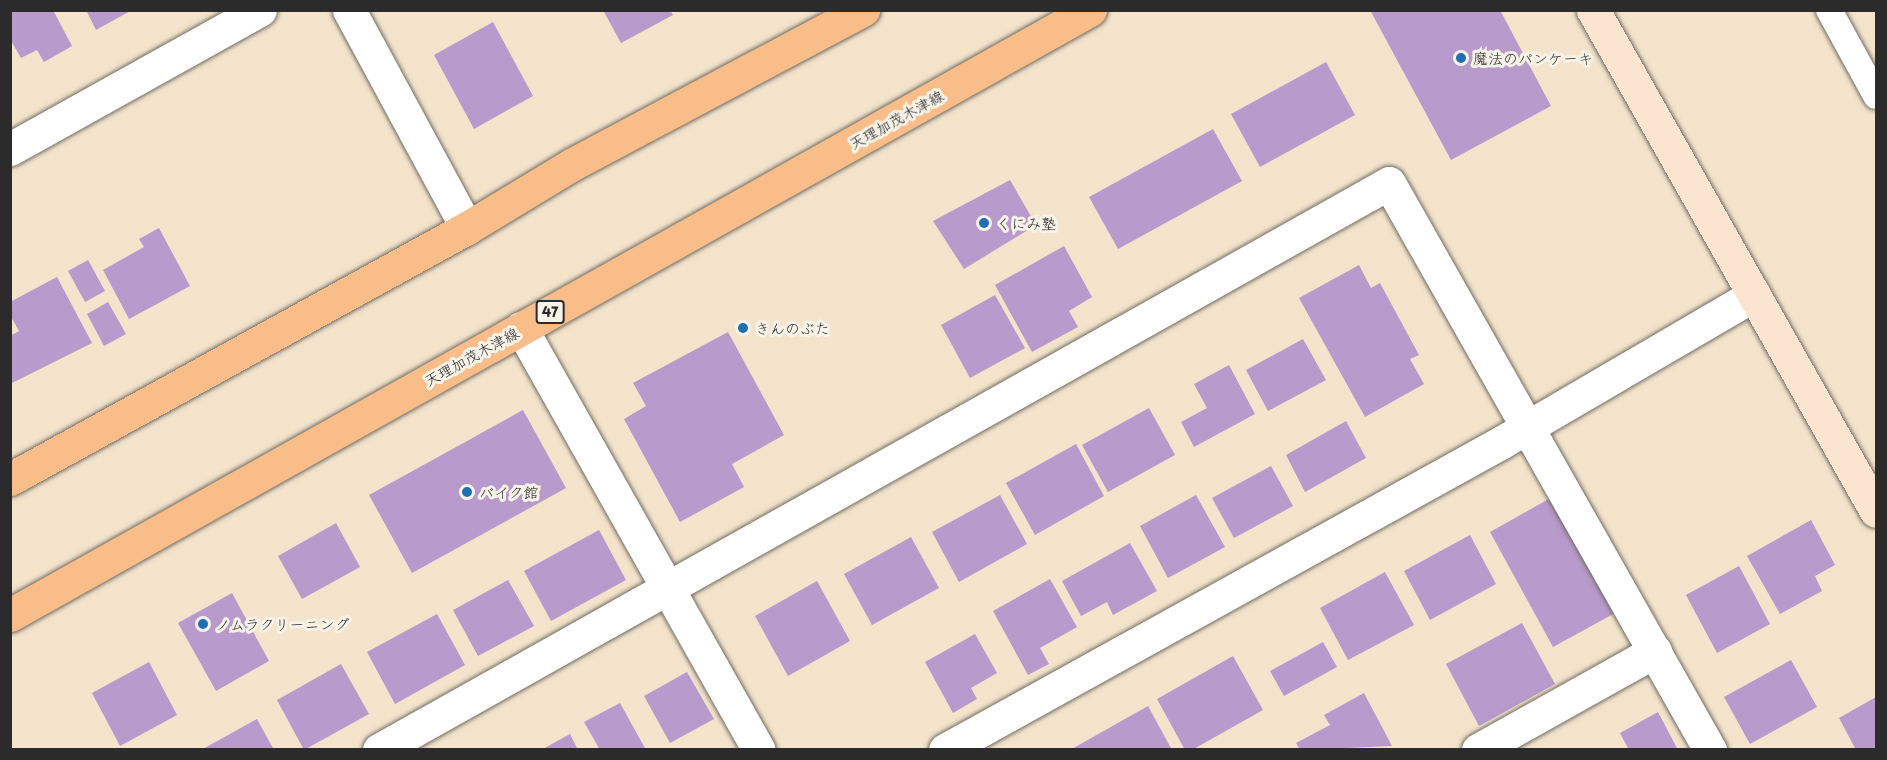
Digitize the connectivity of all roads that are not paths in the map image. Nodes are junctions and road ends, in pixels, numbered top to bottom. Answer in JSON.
{"nodes":[{"id":1,"x":260,"y":10,"type":"edge"},
{"id":2,"x":349,"y":10,"type":"edge"},
{"id":3,"x":863,"y":10,"type":"edge"},
{"id":4,"x":1090,"y":10,"type":"edge"},
{"id":5,"x":1593,"y":10,"type":"edge"},
{"id":6,"x":1829,"y":10,"type":"edge"},
{"id":7,"x":1876,"y":96,"type":"edge"},
{"id":8,"x":10,"y":149,"type":"edge"},
{"id":9,"x":466,"y":228,"type":"junction"},
{"id":10,"x":1754,"y":295,"type":"junction"},
{"id":11,"x":521,"y":328,"type":"junction"},
{"id":12,"x":1529,"y":427,"type":"junction"},
{"id":13,"x":10,"y":479,"type":"edge"},
{"id":14,"x":1876,"y":512,"type":"edge"},
{"id":15,"x":667,"y":586,"type":"junction"},
{"id":16,"x":10,"y":615,"type":"edge"},
{"id":17,"x":1655,"y":651,"type":"junction"},
{"id":18,"x":380,"y":750,"type":"edge"},
{"id":19,"x":759,"y":750,"type":"edge"},
{"id":20,"x":945,"y":750,"type":"edge"},
{"id":21,"x":1478,"y":750,"type":"edge"},
{"id":22,"x":1710,"y":750,"type":"edge"}],
"edges":[{"from":1,"to":8,"type":"street"},
{"from":2,"to":9,"type":"street"},
{"from":3,"to":9,"type":"main road"},
{"from":4,"to":11,"type":"main road","name":"天理加茂木津線","number":"47"},
{"from":5,"to":10,"type":"street"},
{"from":6,"to":7,"type":"lane"},
{"from":9,"to":13,"type":"main road"},
{"from":10,"to":12,"type":"street"},
{"from":10,"to":14,"type":"street"},
{"from":11,"to":15,"type":"street"},
{"from":11,"to":16,"type":"main road","name":"天理加茂木津線","number":"47"},
{"from":12,"to":15,"type":"street"},
{"from":12,"to":17,"type":"street"},
{"from":12,"to":20,"type":"street"},
{"from":15,"to":18,"type":"street"},
{"from":15,"to":19,"type":"street"},
{"from":17,"to":21,"type":"street"},
{"from":17,"to":22,"type":"street"}]}
